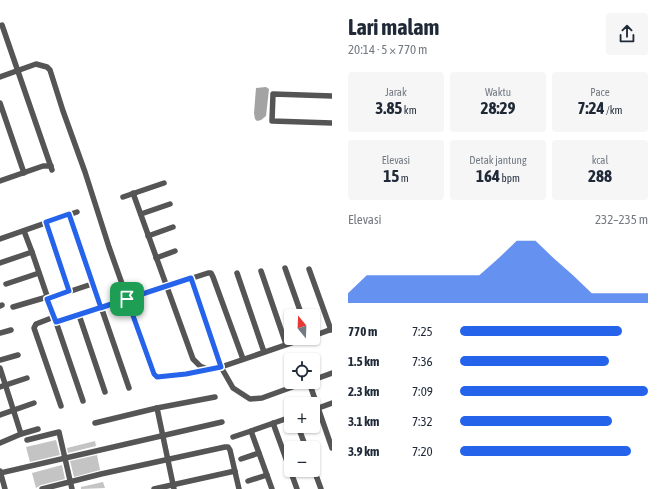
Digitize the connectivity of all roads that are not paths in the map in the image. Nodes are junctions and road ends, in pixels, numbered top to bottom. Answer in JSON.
{"nodes":[{"id":1,"x":2,"y":25,"type":"dead end"},
{"id":2,"x":18,"y":71,"type":"junction"},
{"id":3,"x":0,"y":77,"type":"edge"},
{"id":4,"x":332,"y":96,"type":"edge"},
{"id":5,"x":0,"y":103,"type":"edge"},
{"id":6,"x":332,"y":123,"type":"edge"},
{"id":7,"x":24,"y":172,"type":"junction"},
{"id":8,"x":0,"y":181,"type":"edge"},
{"id":9,"x":164,"y":183,"type":"dead end"},
{"id":10,"x":133,"y":193,"type":"junction"},
{"id":11,"x":123,"y":197,"type":"dead end"},
{"id":12,"x":170,"y":204,"type":"dead end"},
{"id":13,"x":77,"y":212,"type":"dead end"},
{"id":14,"x":69,"y":214,"type":"junction"},
{"id":15,"x":141,"y":214,"type":"junction"},
{"id":16,"x":46,"y":222,"type":"junction"},
{"id":17,"x":173,"y":227,"type":"dead end"},
{"id":18,"x":24,"y":231,"type":"junction"},
{"id":19,"x":148,"y":236,"type":"junction"},
{"id":20,"x":0,"y":239,"type":"edge"},
{"id":21,"x":175,"y":251,"type":"dead end"},
{"id":22,"x":32,"y":252,"type":"junction"},
{"id":23,"x":156,"y":258,"type":"junction"},
{"id":24,"x":0,"y":263,"type":"edge"},
{"id":25,"x":285,"y":268,"type":"dead end"},
{"id":26,"x":309,"y":269,"type":"dead end"},
{"id":27,"x":261,"y":271,"type":"dead end"},
{"id":28,"x":39,"y":273,"type":"junction"},
{"id":29,"x":237,"y":273,"type":"dead end"},
{"id":30,"x":191,"y":278,"type":"junction"},
{"id":31,"x":6,"y":284,"type":"dead end"},
{"id":32,"x":92,"y":284,"type":"junction"},
{"id":33,"x":167,"y":286,"type":"junction"},
{"id":34,"x":69,"y":291,"type":"junction"},
{"id":35,"x":47,"y":298,"type":"junction"},
{"id":36,"x":127,"y":299,"type":"junction"},
{"id":37,"x":13,"y":307,"type":"dead end"},
{"id":38,"x":101,"y":308,"type":"junction"},
{"id":39,"x":300,"y":309,"type":"edge"},
{"id":40,"x":79,"y":315,"type":"junction"},
{"id":41,"x":55,"y":320,"type":"junction"},
{"id":42,"x":11,"y":330,"type":"dead end"},
{"id":43,"x":331,"y":330,"type":"edge"},
{"id":44,"x":0,"y":333,"type":"edge"},
{"id":45,"x":320,"y":334,"type":"edge"},
{"id":46,"x":284,"y":338,"type":"edge"},
{"id":47,"x":284,"y":345,"type":"edge"},
{"id":48,"x":264,"y":352,"type":"junction"},
{"id":49,"x":18,"y":355,"type":"dead end"},
{"id":50,"x":243,"y":359,"type":"junction"},
{"id":51,"x":0,"y":360,"type":"edge"},
{"id":52,"x":221,"y":367,"type":"junction"},
{"id":53,"x":0,"y":368,"type":"edge"},
{"id":54,"x":209,"y":369,"type":"junction"},
{"id":55,"x":332,"y":373,"type":"edge"},
{"id":56,"x":320,"y":377,"type":"edge"},
{"id":57,"x":27,"y":378,"type":"dead end"},
{"id":58,"x":3,"y":386,"type":"edge"},
{"id":59,"x":129,"y":388,"type":"dead end"},
{"id":60,"x":287,"y":389,"type":"edge"},
{"id":61,"x":105,"y":392,"type":"dead end"},
{"id":62,"x":215,"y":397,"type":"dead end"},
{"id":63,"x":83,"y":401,"type":"dead end"},
{"id":64,"x":34,"y":403,"type":"dead end"},
{"id":65,"x":332,"y":403,"type":"edge"},
{"id":66,"x":61,"y":406,"type":"dead end"},
{"id":67,"x":157,"y":408,"type":"junction"},
{"id":68,"x":320,"y":408,"type":"edge"},
{"id":69,"x":14,"y":410,"type":"junction"},
{"id":70,"x":0,"y":415,"type":"edge"},
{"id":71,"x":320,"y":419,"type":"edge"},
{"id":72,"x":284,"y":420,"type":"edge"},
{"id":73,"x":222,"y":422,"type":"dead end"},
{"id":74,"x":95,"y":423,"type":"dead end"},
{"id":75,"x":273,"y":424,"type":"junction"},
{"id":76,"x":38,"y":429,"type":"dead end"},
{"id":77,"x":251,"y":431,"type":"junction"},
{"id":78,"x":22,"y":434,"type":"junction"},
{"id":79,"x":162,"y":434,"type":"junction"},
{"id":80,"x":233,"y":437,"type":"dead end"},
{"id":81,"x":27,"y":440,"type":"dead end"},
{"id":82,"x":0,"y":443,"type":"edge"},
{"id":83,"x":332,"y":448,"type":"edge"},
{"id":84,"x":259,"y":453,"type":"junction"},
{"id":85,"x":65,"y":458,"type":"junction"},
{"id":86,"x":168,"y":459,"type":"junction"},
{"id":87,"x":241,"y":459,"type":"dead end"},
{"id":88,"x":235,"y":471,"type":"junction"},
{"id":89,"x":0,"y":472,"type":"edge"},
{"id":90,"x":267,"y":475,"type":"junction"},
{"id":91,"x":317,"y":477,"type":"edge"},
{"id":92,"x":248,"y":481,"type":"dead end"},
{"id":93,"x":71,"y":482,"type":"junction"},
{"id":94,"x":174,"y":487,"type":"edge"},
{"id":95,"x":5,"y":489,"type":"edge"},
{"id":96,"x":42,"y":489,"type":"edge"},
{"id":97,"x":72,"y":489,"type":"edge"},
{"id":98,"x":154,"y":489,"type":"edge"},
{"id":99,"x":239,"y":489,"type":"edge"},
{"id":100,"x":272,"y":489,"type":"edge"},
{"id":101,"x":297,"y":489,"type":"edge"},
{"id":102,"x":321,"y":489,"type":"edge"}],
"edges":[{"from":1,"to":2,"type":"street"},
{"from":2,"to":3,"type":"street"},
{"from":2,"to":7,"type":"street"},
{"from":2,"to":36,"type":"street"},
{"from":4,"to":6,"type":"street"},
{"from":5,"to":7,"type":"street"},
{"from":7,"to":8,"type":"street"},
{"from":9,"to":10,"type":"street"},
{"from":10,"to":11,"type":"street"},
{"from":10,"to":15,"type":"street"},
{"from":12,"to":15,"type":"street"},
{"from":13,"to":14,"type":"street"},
{"from":14,"to":16,"type":"street"},
{"from":14,"to":32,"type":"street"},
{"from":15,"to":19,"type":"street"},
{"from":16,"to":18,"type":"street"},
{"from":16,"to":34,"type":"street"},
{"from":17,"to":19,"type":"street"},
{"from":18,"to":20,"type":"street"},
{"from":18,"to":22,"type":"street"},
{"from":19,"to":23,"type":"street"},
{"from":21,"to":23,"type":"street"},
{"from":22,"to":24,"type":"street"},
{"from":22,"to":28,"type":"street"},
{"from":23,"to":33,"type":"street"},
{"from":25,"to":39,"type":"street"},
{"from":26,"to":43,"type":"street"},
{"from":27,"to":46,"type":"street"},
{"from":28,"to":31,"type":"street"},
{"from":28,"to":35,"type":"street"},
{"from":29,"to":48,"type":"street"},
{"from":30,"to":33,"type":"street"},
{"from":30,"to":50,"type":"street"},
{"from":30,"to":52,"type":"street"},
{"from":32,"to":34,"type":"street"},
{"from":32,"to":38,"type":"street"},
{"from":33,"to":36,"type":"street"},
{"from":33,"to":54,"type":"street"},
{"from":34,"to":35,"type":"street"},
{"from":35,"to":37,"type":"street"},
{"from":35,"to":41,"type":"street"},
{"from":36,"to":38,"type":"street"},
{"from":36,"to":54,"type":"street"},
{"from":38,"to":40,"type":"street"},
{"from":38,"to":59,"type":"street"},
{"from":40,"to":41,"type":"street"},
{"from":40,"to":61,"type":"street"},
{"from":41,"to":63,"type":"street"},
{"from":41,"to":66,"type":"street"},
{"from":42,"to":44,"type":"street"},
{"from":43,"to":45,"type":"street"},
{"from":47,"to":48,"type":"street"},
{"from":48,"to":50,"type":"street"},
{"from":49,"to":51,"type":"street"},
{"from":50,"to":52,"type":"street"},
{"from":52,"to":54,"type":"street"},
{"from":52,"to":60,"type":"street"},
{"from":53,"to":58,"type":"street"},
{"from":55,"to":56,"type":"street"},
{"from":57,"to":58,"type":"street"},
{"from":58,"to":69,"type":"street"},
{"from":62,"to":67,"type":"street"},
{"from":64,"to":69,"type":"street"},
{"from":65,"to":68,"type":"street"},
{"from":67,"to":74,"type":"street"},
{"from":67,"to":79,"type":"street"},
{"from":69,"to":70,"type":"street"},
{"from":69,"to":78,"type":"street"},
{"from":71,"to":83,"type":"street"},
{"from":72,"to":75,"type":"street"},
{"from":73,"to":79,"type":"street"},
{"from":75,"to":77,"type":"street"},
{"from":75,"to":101,"type":"street"},
{"from":76,"to":78,"type":"street"},
{"from":77,"to":80,"type":"street"},
{"from":77,"to":84,"type":"street"},
{"from":78,"to":82,"type":"street"},
{"from":79,"to":85,"type":"street"},
{"from":79,"to":86,"type":"street"},
{"from":81,"to":85,"type":"street"},
{"from":84,"to":87,"type":"street"},
{"from":84,"to":90,"type":"street"},
{"from":85,"to":89,"type":"street"},
{"from":85,"to":93,"type":"street"},
{"from":86,"to":88,"type":"street"},
{"from":86,"to":93,"type":"street"},
{"from":86,"to":94,"type":"street"},
{"from":88,"to":94,"type":"street"},
{"from":88,"to":99,"type":"street"},
{"from":89,"to":95,"type":"street"},
{"from":90,"to":92,"type":"street"},
{"from":90,"to":100,"type":"street"},
{"from":91,"to":102,"type":"street"},
{"from":93,"to":96,"type":"street"},
{"from":93,"to":97,"type":"street"},
{"from":94,"to":98,"type":"street"}]}
